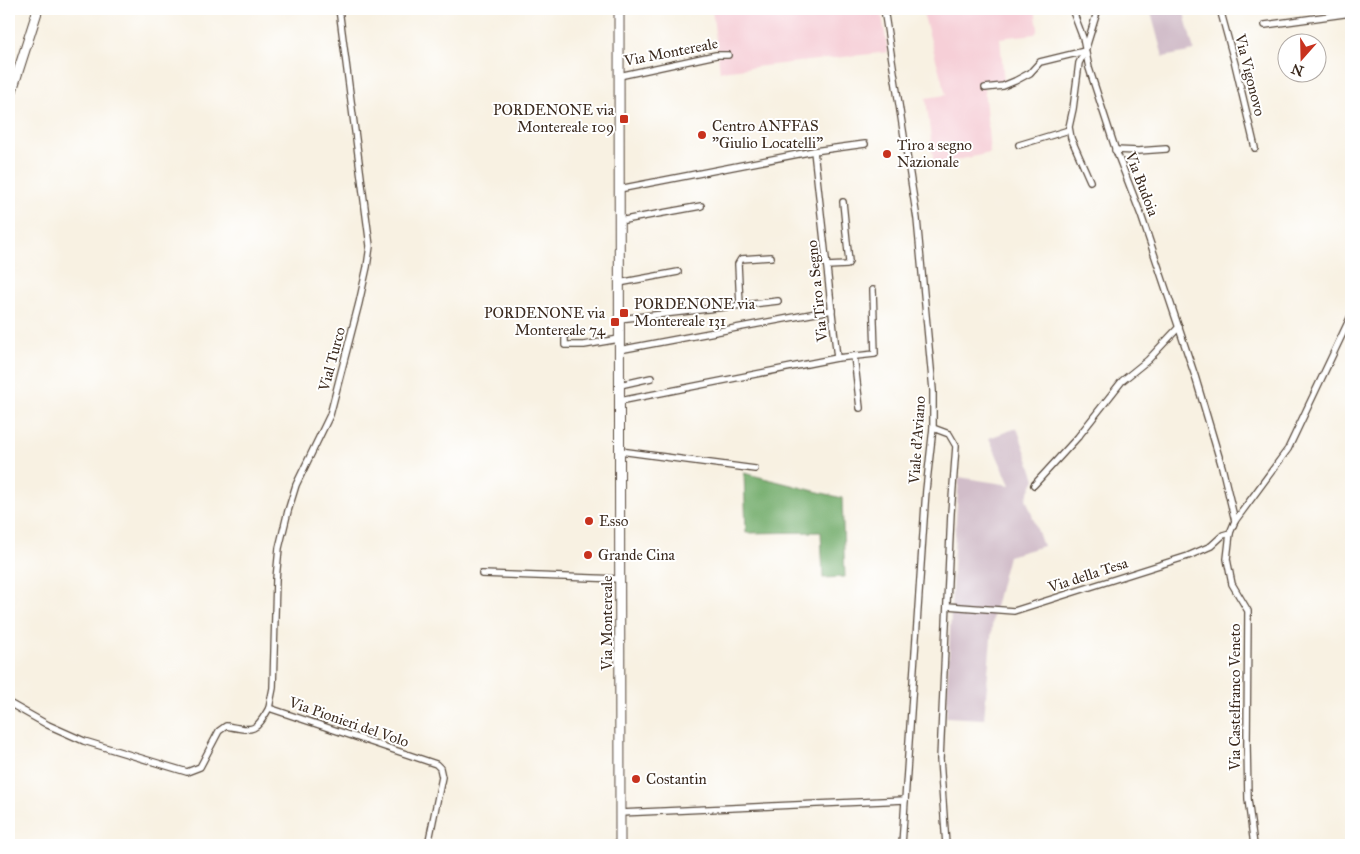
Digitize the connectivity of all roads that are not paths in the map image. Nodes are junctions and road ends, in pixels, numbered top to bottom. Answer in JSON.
{"nodes":[{"id":1,"x":38,"y":9,"type":"edge"},
{"id":2,"x":339,"y":9,"type":"edge"},
{"id":3,"x":618,"y":9,"type":"edge"},
{"id":4,"x":884,"y":9,"type":"edge"},
{"id":5,"x":1072,"y":9,"type":"edge"},
{"id":6,"x":1098,"y":9,"type":"edge"},
{"id":7,"x":1220,"y":9,"type":"edge"},
{"id":8,"x":1351,"y":13,"type":"edge"},
{"id":9,"x":1265,"y":25,"type":"dead end"},
{"id":10,"x":1085,"y":50,"type":"junction"},
{"id":11,"x":728,"y":55,"type":"dead end"},
{"id":12,"x":619,"y":76,"type":"junction"},
{"id":13,"x":985,"y":88,"type":"dead end"},
{"id":14,"x":9,"y":100,"type":"edge"},
{"id":15,"x":1069,"y":130,"type":"junction"},
{"id":16,"x":864,"y":144,"type":"dead end"},
{"id":17,"x":1019,"y":145,"type":"dead end"},
{"id":18,"x":1255,"y":148,"type":"dead end"},
{"id":19,"x":1166,"y":149,"type":"dead end"},
{"id":20,"x":1116,"y":150,"type":"junction"},
{"id":21,"x":814,"y":151,"type":"junction"},
{"id":22,"x":1090,"y":181,"type":"dead end"},
{"id":23,"x":619,"y":188,"type":"junction"},
{"id":24,"x":843,"y":202,"type":"dead end"},
{"id":25,"x":701,"y":206,"type":"dead end"},
{"id":26,"x":619,"y":221,"type":"junction"},
{"id":27,"x":771,"y":257,"type":"dead end"},
{"id":28,"x":827,"y":266,"type":"junction"},
{"id":29,"x":678,"y":272,"type":"dead end"},
{"id":30,"x":619,"y":283,"type":"junction"},
{"id":31,"x":873,"y":290,"type":"dead end"},
{"id":32,"x":778,"y":301,"type":"dead end"},
{"id":33,"x":740,"y":305,"type":"junction"},
{"id":34,"x":832,"y":310,"type":"junction"},
{"id":35,"x":1351,"y":316,"type":"edge"},
{"id":36,"x":619,"y":319,"type":"junction"},
{"id":37,"x":1178,"y":327,"type":"junction"},
{"id":38,"x":565,"y":334,"type":"dead end"},
{"id":39,"x":620,"y":340,"type":"junction"},
{"id":40,"x":619,"y":350,"type":"junction"},
{"id":41,"x":854,"y":356,"type":"junction"},
{"id":42,"x":837,"y":358,"type":"junction"},
{"id":43,"x":651,"y":378,"type":"dead end"},
{"id":44,"x":620,"y":385,"type":"junction"},
{"id":45,"x":620,"y":402,"type":"junction"},
{"id":46,"x":860,"y":408,"type":"dead end"},
{"id":47,"x":933,"y":428,"type":"junction"},
{"id":48,"x":620,"y":451,"type":"junction"},
{"id":49,"x":755,"y":469,"type":"dead end"},
{"id":50,"x":1034,"y":485,"type":"dead end"},
{"id":51,"x":1235,"y":521,"type":"junction"},
{"id":52,"x":1230,"y":533,"type":"junction"},
{"id":53,"x":482,"y":574,"type":"dead end"},
{"id":54,"x":620,"y":579,"type":"junction"},
{"id":55,"x":947,"y":606,"type":"junction"},
{"id":56,"x":9,"y":703,"type":"edge"},
{"id":57,"x":270,"y":708,"type":"junction"},
{"id":58,"x":905,"y":800,"type":"junction"},
{"id":59,"x":620,"y":813,"type":"junction"},
{"id":60,"x":428,"y":845,"type":"edge"},
{"id":61,"x":620,"y":845,"type":"edge"},
{"id":62,"x":902,"y":845,"type":"edge"},
{"id":63,"x":946,"y":845,"type":"edge"},
{"id":64,"x":1254,"y":845,"type":"edge"}],
"edges":[{"from":1,"to":14,"type":"main road"},
{"from":2,"to":57,"type":"street","name":"Vial Turco"},
{"from":3,"to":12,"type":"main road","name":"Via Montereale"},
{"from":4,"to":47,"type":"street","name":"Viale d'Aviano"},
{"from":5,"to":10,"type":"street","name":"Via Budoia"},
{"from":6,"to":10,"type":"street"},
{"from":7,"to":18,"type":"street","name":"Via Vigonovo"},
{"from":8,"to":9,"type":"street"},
{"from":10,"to":13,"type":"street"},
{"from":10,"to":15,"type":"street"},
{"from":10,"to":20,"type":"street","name":"Via Budoia"},
{"from":11,"to":12,"type":"street","name":"Via Montereale"},
{"from":12,"to":23,"type":"main road","name":"Via Montereale"},
{"from":15,"to":17,"type":"street"},
{"from":15,"to":22,"type":"street"},
{"from":16,"to":21,"type":"street"},
{"from":19,"to":20,"type":"street"},
{"from":20,"to":37,"type":"street","name":"Via Budoia"},
{"from":21,"to":23,"type":"street"},
{"from":21,"to":28,"type":"street","name":"Via Tiro a Segno"},
{"from":23,"to":26,"type":"main road","name":"Via Montereale"},
{"from":24,"to":28,"type":"street"},
{"from":25,"to":26,"type":"street"},
{"from":26,"to":30,"type":"main road","name":"Via Montereale"},
{"from":27,"to":33,"type":"street"},
{"from":28,"to":34,"type":"street","name":"Via Tiro a Segno"},
{"from":29,"to":30,"type":"street"},
{"from":30,"to":36,"type":"main road","name":"Via Montereale"},
{"from":31,"to":41,"type":"street","name":"Via Tiro a Segno"},
{"from":32,"to":33,"type":"street"},
{"from":33,"to":36,"type":"street"},
{"from":34,"to":40,"type":"street"},
{"from":34,"to":42,"type":"street","name":"Via Tiro a Segno"},
{"from":35,"to":51,"type":"street","name":"Via Castelfranco Veneto"},
{"from":36,"to":39,"type":"main road","name":"Via Montereale"},
{"from":37,"to":50,"type":"street"},
{"from":37,"to":51,"type":"street","name":"Via Budoia"},
{"from":38,"to":39,"type":"street"},
{"from":39,"to":40,"type":"main road","name":"Via Montereale"},
{"from":40,"to":44,"type":"main road","name":"Via Montereale"},
{"from":41,"to":42,"type":"street","name":"Via Tiro a Segno"},
{"from":41,"to":46,"type":"street"},
{"from":42,"to":45,"type":"street"},
{"from":43,"to":44,"type":"street"},
{"from":44,"to":45,"type":"main road","name":"Via Montereale"},
{"from":45,"to":48,"type":"main road","name":"Via Montereale"},
{"from":47,"to":55,"type":"street"},
{"from":47,"to":58,"type":"street","name":"Viale d'Aviano"},
{"from":48,"to":49,"type":"street"},
{"from":48,"to":54,"type":"main road","name":"Via Montereale"},
{"from":51,"to":52,"type":"street","name":"Via Castelfranco Veneto"},
{"from":52,"to":55,"type":"street","name":"Via della Tesa"},
{"from":52,"to":64,"type":"street","name":"Via Castelfranco Veneto"},
{"from":53,"to":54,"type":"street"},
{"from":54,"to":59,"type":"main road","name":"Via Montereale"},
{"from":55,"to":63,"type":"street"},
{"from":56,"to":57,"type":"street","name":"Via Pionieri del Volo"},
{"from":57,"to":60,"type":"street","name":"Via Pionieri del Volo"},
{"from":58,"to":59,"type":"street"},
{"from":58,"to":62,"type":"street","name":"Viale d'Aviano"},
{"from":59,"to":61,"type":"main road","name":"Via Montereale"}]}
